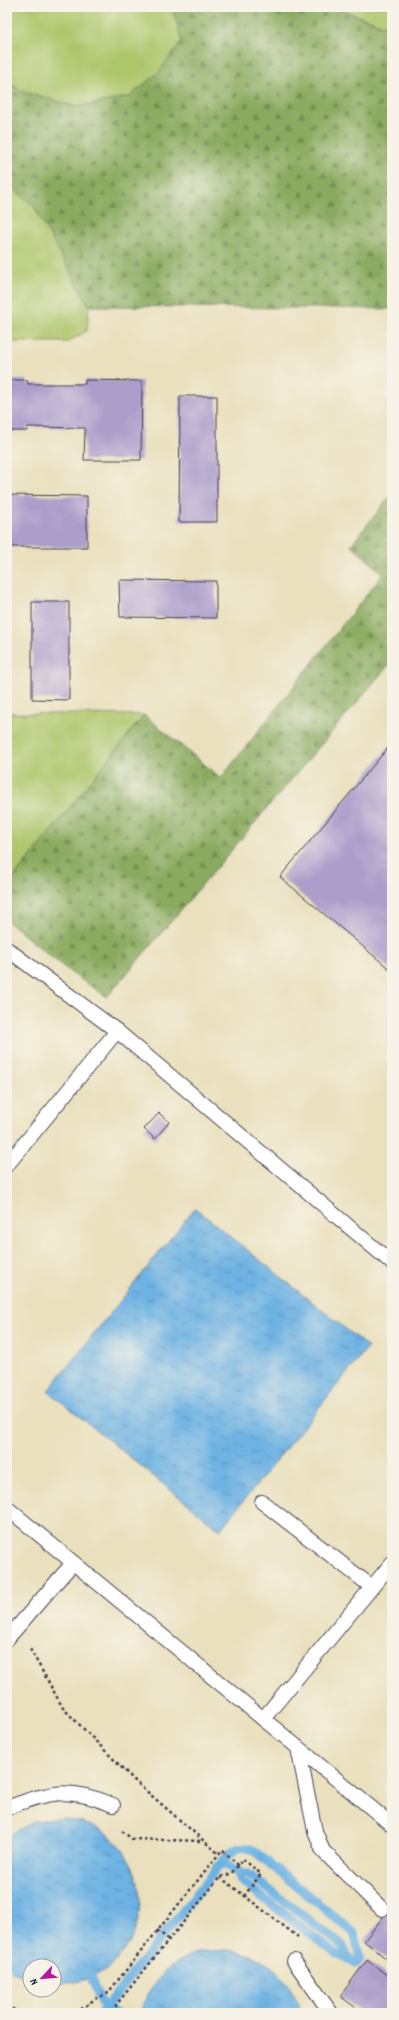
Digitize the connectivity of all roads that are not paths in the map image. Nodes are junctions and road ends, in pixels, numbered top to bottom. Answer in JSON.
{"nodes":[{"id":1,"x":7,"y":948,"type":"edge"},
{"id":2,"x":117,"y":1031,"type":"junction"},
{"id":3,"x":7,"y":1165,"type":"edge"},
{"id":4,"x":392,"y":1263,"type":"edge"},
{"id":5,"x":262,"y":1502,"type":"dead end"},
{"id":6,"x":7,"y":1508,"type":"edge"},
{"id":7,"x":73,"y":1563,"type":"junction"},
{"id":8,"x":392,"y":1563,"type":"edge"},
{"id":9,"x":372,"y":1587,"type":"junction"},
{"id":10,"x":7,"y":1639,"type":"edge"},
{"id":11,"x":263,"y":1719,"type":"junction"},
{"id":12,"x":298,"y":1748,"type":"junction"},
{"id":13,"x":113,"y":1805,"type":"dead end"},
{"id":14,"x":7,"y":1808,"type":"edge"},
{"id":15,"x":392,"y":1825,"type":"edge"},
{"id":16,"x":382,"y":1909,"type":"dead end"},
{"id":17,"x":294,"y":1961,"type":"dead end"},
{"id":18,"x":331,"y":2013,"type":"edge"}],
"edges":[{"from":1,"to":2,"type":"lane"},
{"from":2,"to":3,"type":"lane"},
{"from":2,"to":4,"type":"lane"},
{"from":5,"to":9,"type":"lane"},
{"from":6,"to":7,"type":"lane"},
{"from":7,"to":10,"type":"lane"},
{"from":7,"to":11,"type":"lane"},
{"from":8,"to":9,"type":"lane"},
{"from":9,"to":11,"type":"lane"},
{"from":11,"to":12,"type":"lane"},
{"from":12,"to":15,"type":"lane"},
{"from":12,"to":16,"type":"lane"},
{"from":13,"to":14,"type":"lane"},
{"from":17,"to":18,"type":"lane"}]}
